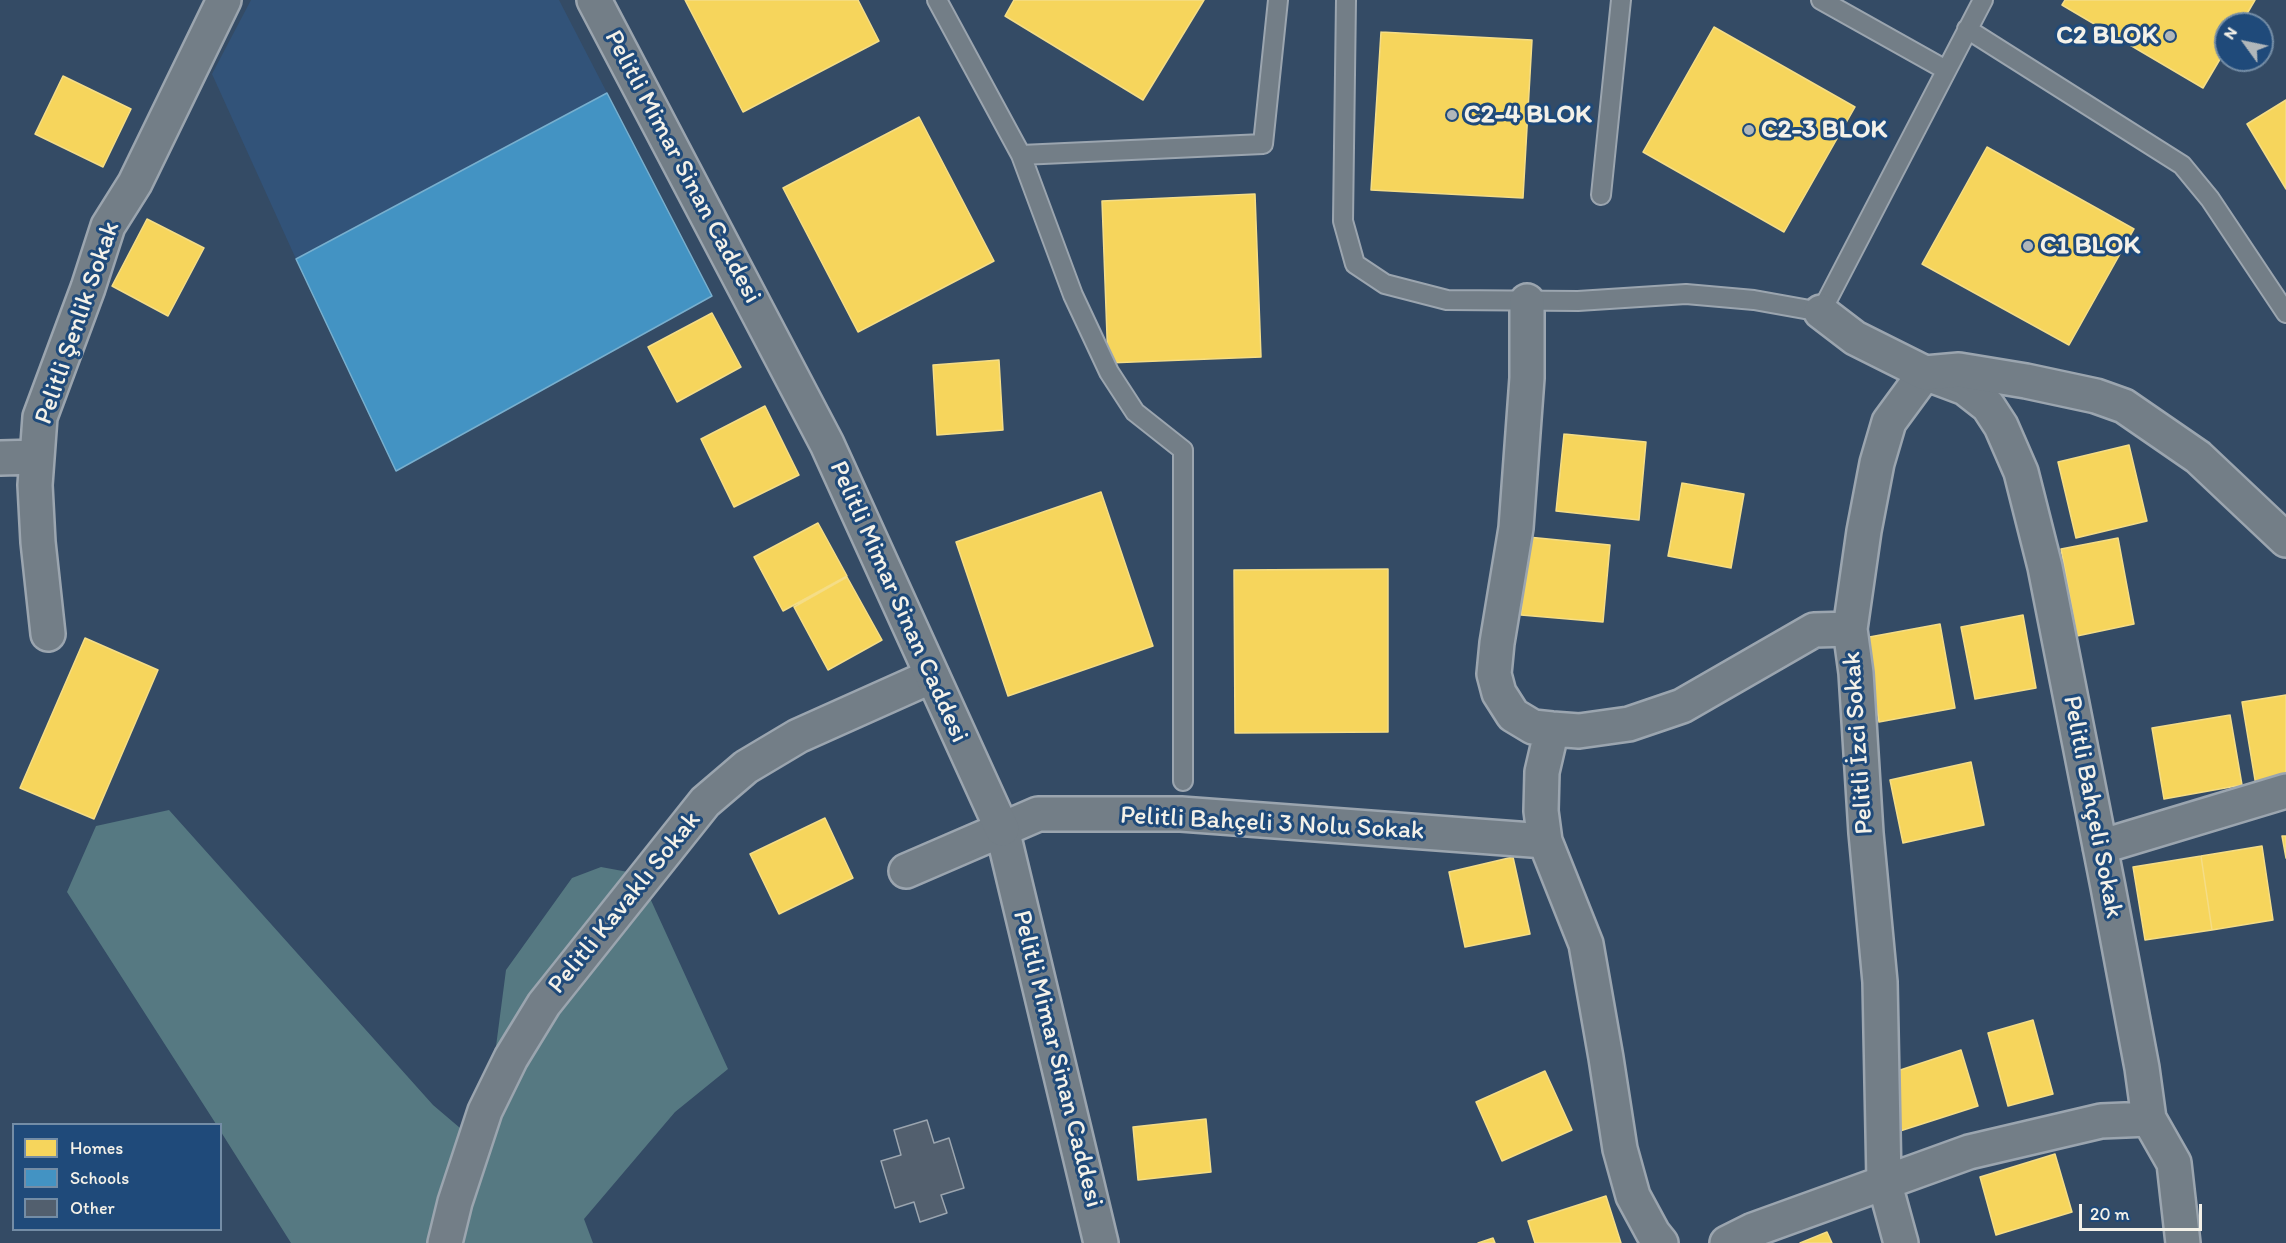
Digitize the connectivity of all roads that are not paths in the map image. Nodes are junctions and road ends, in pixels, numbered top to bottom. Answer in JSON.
{"nodes":[{"id":1,"x":224,"y":0,"type":"edge"},
{"id":2,"x":594,"y":0,"type":"edge"},
{"id":3,"x":938,"y":0,"type":"edge"},
{"id":4,"x":1278,"y":0,"type":"edge"},
{"id":5,"x":1346,"y":0,"type":"edge"},
{"id":6,"x":1621,"y":0,"type":"edge"},
{"id":7,"x":1821,"y":0,"type":"edge"},
{"id":8,"x":1983,"y":0,"type":"edge"},
{"id":9,"x":1967,"y":29,"type":"junction"},
{"id":10,"x":1946,"y":70,"type":"junction"},
{"id":11,"x":1021,"y":155,"type":"junction"},
{"id":12,"x":1601,"y":195,"type":"dead end"},
{"id":13,"x":1527,"y":301,"type":"junction"},
{"id":14,"x":1821,"y":312,"type":"junction"},
{"id":15,"x":2286,"y":313,"type":"edge"},
{"id":16,"x":1925,"y":373,"type":"junction"},
{"id":17,"x":37,"y":457,"type":"junction"},
{"id":18,"x":0,"y":458,"type":"edge"},
{"id":19,"x":2286,"y":540,"type":"edge"},
{"id":20,"x":1850,"y":629,"type":"junction"},
{"id":21,"x":48,"y":634,"type":"dead end"},
{"id":22,"x":932,"y":676,"type":"junction"},
{"id":23,"x":1551,"y":729,"type":"junction"},
{"id":24,"x":1183,"y":782,"type":"dead end"},
{"id":25,"x":2286,"y":791,"type":"edge"},
{"id":26,"x":1002,"y":830,"type":"junction"},
{"id":27,"x":1545,"y":841,"type":"junction"},
{"id":28,"x":2100,"y":847,"type":"junction"},
{"id":29,"x":906,"y":871,"type":"dead end"},
{"id":30,"x":2149,"y":1119,"type":"junction"},
{"id":31,"x":1884,"y":1181,"type":"junction"},
{"id":32,"x":445,"y":1243,"type":"edge"},
{"id":33,"x":1101,"y":1243,"type":"edge"},
{"id":34,"x":1661,"y":1243,"type":"edge"},
{"id":35,"x":1727,"y":1243,"type":"edge"},
{"id":36,"x":1901,"y":1243,"type":"edge"},
{"id":37,"x":2183,"y":1243,"type":"edge"}],
"edges":[{"from":1,"to":17,"type":"street","name":"Pelitli Şenlik Sokak"},
{"from":2,"to":22,"type":"street","name":"Pelitli Mimar Sinan Caddesi"},
{"from":3,"to":11,"type":"lane"},
{"from":4,"to":11,"type":"lane"},
{"from":5,"to":13,"type":"lane"},
{"from":6,"to":12,"type":"lane"},
{"from":7,"to":10,"type":"lane"},
{"from":8,"to":9,"type":"lane"},
{"from":9,"to":10,"type":"lane"},
{"from":9,"to":15,"type":"lane"},
{"from":10,"to":14,"type":"lane"},
{"from":11,"to":24,"type":"lane"},
{"from":13,"to":14,"type":"lane"},
{"from":13,"to":23,"type":"street","name":"Pelitli İzci Sokak"},
{"from":14,"to":16,"type":"street","name":"Pelitli Bahçeli Sokak"},
{"from":16,"to":19,"type":"street"},
{"from":16,"to":20,"type":"street"},
{"from":16,"to":28,"type":"street","name":"Pelitli Bahçeli Sokak"},
{"from":17,"to":18,"type":"street"},
{"from":17,"to":21,"type":"street","name":"Pelitli Şenlik Sokak"},
{"from":20,"to":23,"type":"street","name":"Pelitli İzci Sokak"},
{"from":20,"to":31,"type":"street","name":"Pelitli İzci Sokak"},
{"from":22,"to":26,"type":"street","name":"Pelitli Mimar Sinan Caddesi"},
{"from":22,"to":32,"type":"street","name":"Pelitli Kavaklı Sokak"},
{"from":23,"to":27,"type":"street"},
{"from":25,"to":28,"type":"street"},
{"from":26,"to":27,"type":"street","name":"Pelitli Bahçeli 3 Nolu Sokak"},
{"from":26,"to":29,"type":"street","name":"Pelitli Bahçeli 3 Nolu Sokak"},
{"from":26,"to":33,"type":"street","name":"Pelitli Mimar Sinan Caddesi"},
{"from":27,"to":34,"type":"street"},
{"from":28,"to":30,"type":"street","name":"Pelitli Bahçeli Sokak"},
{"from":30,"to":31,"type":"street"},
{"from":30,"to":37,"type":"street"},
{"from":31,"to":35,"type":"street"},
{"from":31,"to":36,"type":"street","name":"Pelitli İzci Sokak"}]}
